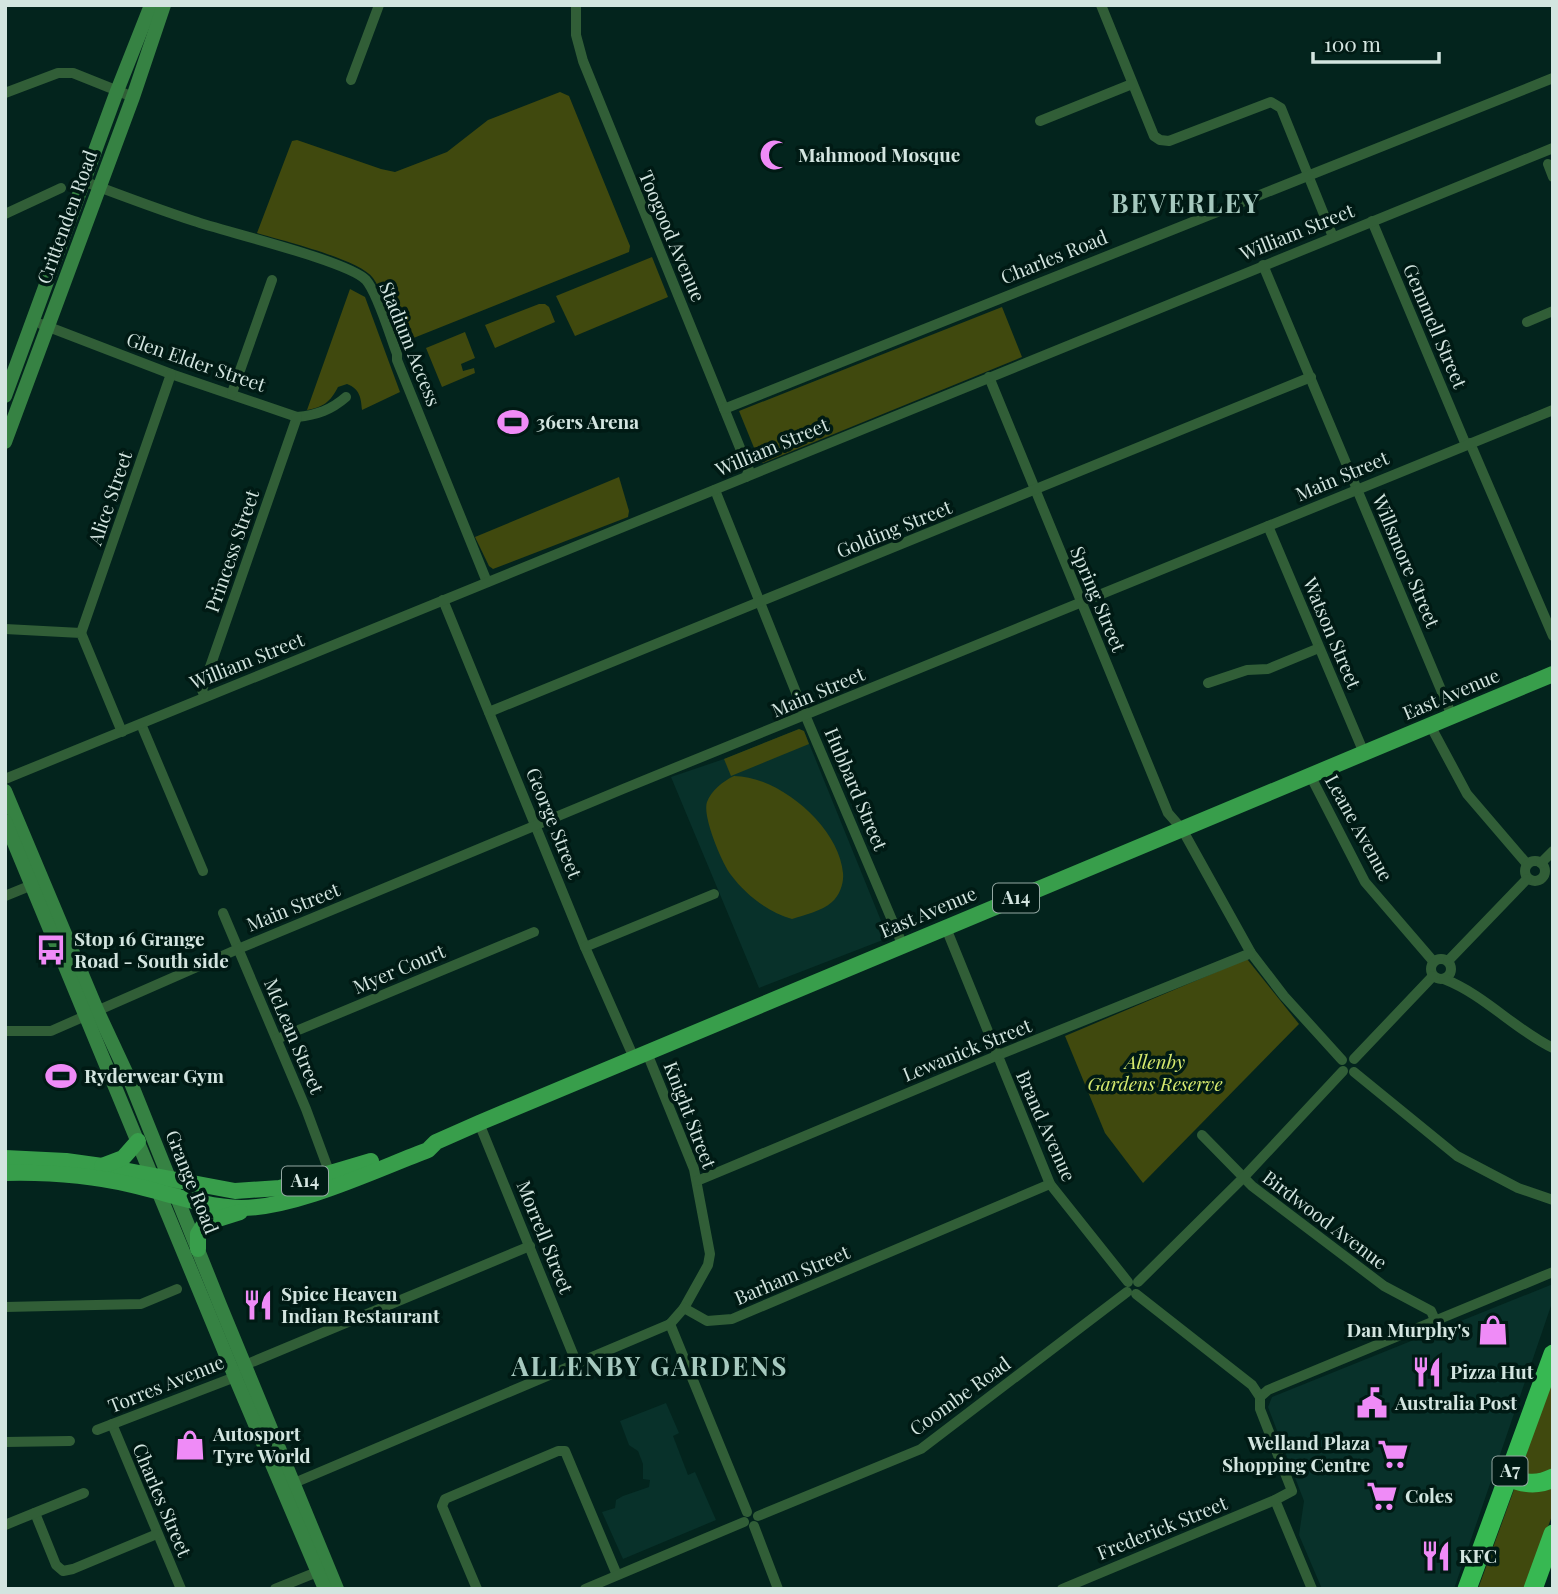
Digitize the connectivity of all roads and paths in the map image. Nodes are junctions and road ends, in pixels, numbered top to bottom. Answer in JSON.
{"nodes":[{"id":1,"x":151,"y":5,"type":"edge"},
{"id":2,"x":164,"y":5,"type":"edge"},
{"id":3,"x":379,"y":5,"type":"edge"},
{"id":4,"x":576,"y":5,"type":"edge"},
{"id":5,"x":1101,"y":5,"type":"edge"},
{"id":6,"x":1553,"y":78,"type":"edge"},
{"id":7,"x":351,"y":80,"type":"dead end"},
{"id":8,"x":1132,"y":84,"type":"junction"},
{"id":9,"x":117,"y":91,"type":"junction"},
{"id":10,"x":5,"y":93,"type":"edge"},
{"id":11,"x":133,"y":97,"type":"junction"},
{"id":12,"x":1040,"y":121,"type":"dead end"},
{"id":13,"x":1553,"y":148,"type":"edge"},
{"id":14,"x":1548,"y":164,"type":"dead end"},
{"id":15,"x":1308,"y":175,"type":"junction"},
{"id":16,"x":1553,"y":177,"type":"edge"},
{"id":17,"x":83,"y":181,"type":"junction"},
{"id":18,"x":99,"y":187,"type":"junction"},
{"id":19,"x":61,"y":188,"type":"dead end"},
{"id":20,"x":5,"y":214,"type":"edge"},
{"id":21,"x":1372,"y":221,"type":"junction"},
{"id":22,"x":1333,"y":237,"type":"junction"},
{"id":23,"x":1262,"y":265,"type":"junction"},
{"id":24,"x":272,"y":280,"type":"dead end"},
{"id":25,"x":1553,"y":311,"type":"edge"},
{"id":26,"x":32,"y":320,"type":"junction"},
{"id":27,"x":1527,"y":322,"type":"dead end"},
{"id":28,"x":47,"y":326,"type":"junction"},
{"id":29,"x":172,"y":374,"type":"junction"},
{"id":30,"x":989,"y":377,"type":"junction"},
{"id":31,"x":1311,"y":377,"type":"junction"},
{"id":32,"x":8,"y":379,"type":"edge"},
{"id":33,"x":26,"y":386,"type":"junction"},
{"id":34,"x":232,"y":393,"type":"junction"},
{"id":35,"x":5,"y":396,"type":"edge"},
{"id":36,"x":346,"y":397,"type":"dead end"},
{"id":37,"x":724,"y":409,"type":"junction"},
{"id":38,"x":1553,"y":410,"type":"edge"},
{"id":39,"x":297,"y":417,"type":"junction"},
{"id":40,"x":5,"y":442,"type":"edge"},
{"id":41,"x":1468,"y":444,"type":"junction"},
{"id":42,"x":746,"y":477,"type":"junction"},
{"id":43,"x":1357,"y":489,"type":"junction"},
{"id":44,"x":715,"y":490,"type":"junction"},
{"id":45,"x":1034,"y":490,"type":"junction"},
{"id":46,"x":1268,"y":526,"type":"junction"},
{"id":47,"x":487,"y":582,"type":"junction"},
{"id":48,"x":443,"y":600,"type":"junction"},
{"id":49,"x":1080,"y":603,"type":"junction"},
{"id":50,"x":760,"y":604,"type":"junction"},
{"id":51,"x":5,"y":629,"type":"edge"},
{"id":52,"x":81,"y":633,"type":"junction"},
{"id":53,"x":1553,"y":636,"type":"edge"},
{"id":54,"x":1319,"y":648,"type":"junction"},
{"id":55,"x":1553,"y":674,"type":"edge"},
{"id":56,"x":1209,"y":683,"type":"dead end"},
{"id":57,"x":205,"y":697,"type":"junction"},
{"id":58,"x":489,"y":712,"type":"junction"},
{"id":59,"x":806,"y":716,"type":"junction"},
{"id":60,"x":1452,"y":716,"type":"junction"},
{"id":61,"x":141,"y":724,"type":"junction"},
{"id":62,"x":1430,"y":725,"type":"junction"},
{"id":63,"x":121,"y":732,"type":"junction"},
{"id":64,"x":1364,"y":752,"type":"junction"},
{"id":65,"x":1310,"y":775,"type":"junction"},
{"id":66,"x":5,"y":779,"type":"edge"},
{"id":67,"x":5,"y":791,"type":"edge"},
{"id":68,"x":5,"y":821,"type":"edge"},
{"id":69,"x":537,"y":826,"type":"junction"},
{"id":70,"x":1182,"y":829,"type":"junction"},
{"id":71,"x":1553,"y":852,"type":"edge"},
{"id":72,"x":1541,"y":863,"type":"junction"},
{"id":73,"x":1527,"y":864,"type":"junction"},
{"id":74,"x":203,"y":871,"type":"dead end"},
{"id":75,"x":1527,"y":878,"type":"junction"},
{"id":76,"x":1543,"y":878,"type":"junction"},
{"id":77,"x":32,"y":885,"type":"junction"},
{"id":78,"x":1553,"y":886,"type":"edge"},
{"id":79,"x":714,"y":894,"type":"dead end"},
{"id":80,"x":5,"y":897,"type":"edge"},
{"id":81,"x":223,"y":912,"type":"dead end"},
{"id":82,"x":946,"y":928,"type":"junction"},
{"id":83,"x":534,"y":932,"type":"dead end"},
{"id":84,"x":903,"y":946,"type":"junction"},
{"id":85,"x":585,"y":947,"type":"junction"},
{"id":86,"x":238,"y":949,"type":"junction"},
{"id":87,"x":1251,"y":953,"type":"junction"},
{"id":88,"x":1433,"y":961,"type":"junction"},
{"id":89,"x":1448,"y":961,"type":"junction"},
{"id":90,"x":1439,"y":978,"type":"junction"},
{"id":91,"x":92,"y":1013,"type":"junction"},
{"id":92,"x":5,"y":1031,"type":"edge"},
{"id":93,"x":277,"y":1039,"type":"junction"},
{"id":94,"x":1553,"y":1048,"type":"edge"},
{"id":95,"x":640,"y":1055,"type":"junction"},
{"id":96,"x":996,"y":1056,"type":"junction"},
{"id":97,"x":1349,"y":1065,"type":"junction"},
{"id":98,"x":479,"y":1123,"type":"junction"},
{"id":99,"x":1202,"y":1135,"type":"dead end"},
{"id":100,"x":138,"y":1141,"type":"junction"},
{"id":101,"x":436,"y":1142,"type":"junction"},
{"id":102,"x":5,"y":1158,"type":"edge"},
{"id":103,"x":102,"y":1166,"type":"junction"},
{"id":104,"x":5,"y":1173,"type":"edge"},
{"id":105,"x":330,"y":1174,"type":"junction"},
{"id":106,"x":1243,"y":1178,"type":"junction"},
{"id":107,"x":697,"y":1181,"type":"junction"},
{"id":108,"x":1049,"y":1184,"type":"junction"},
{"id":109,"x":165,"y":1187,"type":"junction"},
{"id":110,"x":1553,"y":1200,"type":"edge"},
{"id":111,"x":256,"y":1207,"type":"junction"},
{"id":112,"x":530,"y":1246,"type":"junction"},
{"id":113,"x":198,"y":1249,"type":"junction"},
{"id":114,"x":1553,"y":1272,"type":"edge"},
{"id":115,"x":1132,"y":1287,"type":"junction"},
{"id":116,"x":177,"y":1289,"type":"dead end"},
{"id":117,"x":5,"y":1307,"type":"edge"},
{"id":118,"x":684,"y":1308,"type":"junction"},
{"id":119,"x":1435,"y":1320,"type":"junction"},
{"id":120,"x":670,"y":1324,"type":"junction"},
{"id":121,"x":1553,"y":1354,"type":"edge"},
{"id":122,"x":578,"y":1364,"type":"junction"},
{"id":123,"x":240,"y":1371,"type":"junction"},
{"id":124,"x":1260,"y":1397,"type":"junction"},
{"id":125,"x":112,"y":1424,"type":"junction"},
{"id":126,"x":97,"y":1430,"type":"dead end"},
{"id":127,"x":70,"y":1441,"type":"dead end"},
{"id":128,"x":5,"y":1442,"type":"edge"},
{"id":129,"x":1508,"y":1477,"type":"junction"},
{"id":130,"x":1553,"y":1478,"type":"edge"},
{"id":131,"x":288,"y":1485,"type":"junction"},
{"id":132,"x":84,"y":1493,"type":"dead end"},
{"id":133,"x":1275,"y":1500,"type":"junction"},
{"id":134,"x":35,"y":1513,"type":"junction"},
{"id":135,"x":751,"y":1519,"type":"junction"},
{"id":136,"x":5,"y":1525,"type":"edge"},
{"id":137,"x":157,"y":1534,"type":"junction"},
{"id":138,"x":1553,"y":1534,"type":"edge"},
{"id":139,"x":323,"y":1569,"type":"junction"},
{"id":140,"x":617,"y":1575,"type":"junction"},
{"id":141,"x":181,"y":1589,"type":"edge"},
{"id":142,"x":275,"y":1589,"type":"edge"},
{"id":143,"x":325,"y":1589,"type":"edge"},
{"id":144,"x":337,"y":1589,"type":"edge"},
{"id":145,"x":477,"y":1589,"type":"edge"},
{"id":146,"x":585,"y":1589,"type":"edge"},
{"id":147,"x":778,"y":1589,"type":"edge"},
{"id":148,"x":1062,"y":1589,"type":"edge"},
{"id":149,"x":1312,"y":1589,"type":"edge"},
{"id":150,"x":1467,"y":1589,"type":"edge"},
{"id":151,"x":1533,"y":1589,"type":"edge"}],
"edges":[{"from":1,"to":9,"type":"main road","name":"Crittenden Road"},
{"from":2,"to":11,"type":"main road","name":"Crittenden Road"},
{"from":3,"to":7,"type":"street"},
{"from":4,"to":37,"type":"street","name":"Toogood Avenue"},
{"from":5,"to":8,"type":"street"},
{"from":6,"to":15,"type":"street","name":"Charles Road"},
{"from":8,"to":12,"type":"street"},
{"from":8,"to":15,"type":"street"},
{"from":9,"to":10,"type":"street"},
{"from":9,"to":11,"type":"street"},
{"from":9,"to":17,"type":"main road","name":"Crittenden Road"},
{"from":11,"to":18,"type":"main road","name":"Crittenden Road"},
{"from":13,"to":21,"type":"street","name":"William Street"},
{"from":14,"to":16,"type":"street"},
{"from":15,"to":22,"type":"street"},
{"from":15,"to":37,"type":"street","name":"Charles Road"},
{"from":17,"to":18,"type":"street","name":"Stadium Access"},
{"from":17,"to":26,"type":"main road","name":"Crittenden Road"},
{"from":18,"to":28,"type":"main road","name":"Crittenden Road"},
{"from":18,"to":47,"type":"street","name":"Stadium Access"},
{"from":19,"to":20,"type":"street"},
{"from":21,"to":22,"type":"street","name":"William Street"},
{"from":21,"to":41,"type":"street","name":"Gemmell Street"},
{"from":22,"to":23,"type":"street","name":"William Street"},
{"from":23,"to":30,"type":"street","name":"William Street"},
{"from":23,"to":31,"type":"street","name":"Willsmore Street"},
{"from":24,"to":34,"type":"street"},
{"from":25,"to":27,"type":"street"},
{"from":26,"to":28,"type":"street","name":"Glen Elder Street"},
{"from":26,"to":32,"type":"main road","name":"Crittenden Road"},
{"from":28,"to":29,"type":"street","name":"Glen Elder Street"},
{"from":28,"to":33,"type":"main road","name":"Crittenden Road"},
{"from":29,"to":34,"type":"street","name":"Glen Elder Street"},
{"from":29,"to":52,"type":"street","name":"Alice Street"},
{"from":30,"to":42,"type":"street","name":"William Street"},
{"from":30,"to":45,"type":"street","name":"Spring Street"},
{"from":31,"to":43,"type":"street","name":"Willsmore Street"},
{"from":31,"to":45,"type":"street","name":"Golding Street"},
{"from":32,"to":33,"type":"street"},
{"from":32,"to":35,"type":"main road","name":"Crittenden Road"},
{"from":33,"to":40,"type":"main road","name":"Crittenden Road"},
{"from":34,"to":39,"type":"street","name":"Glen Elder Street"},
{"from":36,"to":39,"type":"street"},
{"from":37,"to":42,"type":"street","name":"Toogood Avenue"},
{"from":38,"to":41,"type":"street","name":"Main Street"},
{"from":39,"to":57,"type":"street","name":"Princess Street"},
{"from":41,"to":43,"type":"street","name":"Main Street"},
{"from":41,"to":53,"type":"street","name":"Gemmell Street"},
{"from":42,"to":44,"type":"street","name":"William Street"},
{"from":43,"to":46,"type":"street","name":"Main Street"},
{"from":43,"to":60,"type":"street","name":"Willsmore Street"},
{"from":44,"to":47,"type":"street","name":"William Street"},
{"from":44,"to":50,"type":"street","name":"Hubbard Street"},
{"from":45,"to":49,"type":"street","name":"Spring Street"},
{"from":45,"to":50,"type":"street","name":"Golding Street"},
{"from":46,"to":49,"type":"street","name":"Main Street"},
{"from":46,"to":54,"type":"street","name":"Watson Street"},
{"from":47,"to":48,"type":"street","name":"William Street"},
{"from":48,"to":57,"type":"street","name":"William Street"},
{"from":48,"to":58,"type":"street","name":"George Street"},
{"from":49,"to":59,"type":"street","name":"Main Street"},
{"from":49,"to":70,"type":"street","name":"Spring Street"},
{"from":50,"to":58,"type":"street","name":"Golding Street"},
{"from":50,"to":59,"type":"street","name":"Hubbard Street"},
{"from":51,"to":52,"type":"street"},
{"from":52,"to":63,"type":"street"},
{"from":54,"to":56,"type":"street"},
{"from":54,"to":64,"type":"street","name":"Watson Street"},
{"from":55,"to":60,"type":"main road","name":"East Avenue","number":"A14"},
{"from":57,"to":61,"type":"street","name":"William Street"},
{"from":58,"to":69,"type":"street","name":"George Street"},
{"from":59,"to":69,"type":"street","name":"Main Street"},
{"from":59,"to":84,"type":"street","name":"Hubbard Street"},
{"from":60,"to":62,"type":"main road","name":"East Avenue","number":"A14"},
{"from":61,"to":63,"type":"street","name":"William Street"},
{"from":61,"to":74,"type":"street"},
{"from":62,"to":64,"type":"main road","name":"East Avenue","number":"A14"},
{"from":62,"to":73,"type":"street"},
{"from":63,"to":66,"type":"street","name":"William Street"},
{"from":64,"to":65,"type":"main road","name":"East Avenue","number":"A14"},
{"from":65,"to":70,"type":"main road","name":"East Avenue","number":"A14"},
{"from":65,"to":88,"type":"street","name":"Leane Avenue"},
{"from":67,"to":91,"type":"main road","name":"Grange Road"},
{"from":68,"to":77,"type":"main road","name":"Grange Road"},
{"from":69,"to":85,"type":"street","name":"George Street"},
{"from":69,"to":86,"type":"street","name":"Main Street"},
{"from":70,"to":82,"type":"main road","name":"East Avenue","number":"A14"},
{"from":70,"to":87,"type":"street","name":"Spring Street"},
{"from":71,"to":72,"type":"street"},
{"from":72,"to":73,"type":"street"},
{"from":72,"to":76,"type":"street"},
{"from":73,"to":75,"type":"street"},
{"from":75,"to":76,"type":"street"},
{"from":75,"to":89,"type":"street"},
{"from":76,"to":78,"type":"street"},
{"from":77,"to":80,"type":"street"},
{"from":77,"to":91,"type":"main road","name":"Grange Road"},
{"from":79,"to":85,"type":"street"},
{"from":81,"to":86,"type":"street","name":"McLean Street"},
{"from":82,"to":84,"type":"main road","name":"East Avenue","number":"A14"},
{"from":82,"to":96,"type":"street","name":"Brand Avenue"},
{"from":83,"to":93,"type":"street","name":"Myer Court"},
{"from":84,"to":95,"type":"main road","name":"East Avenue","number":"A14"},
{"from":85,"to":95,"type":"street","name":"George Street"},
{"from":86,"to":91,"type":"street","name":"Main Street"},
{"from":86,"to":93,"type":"street","name":"McLean Street"},
{"from":87,"to":96,"type":"street","name":"Lewanick Street"},
{"from":87,"to":97,"type":"street","name":"Spring Street"},
{"from":88,"to":89,"type":"street"},
{"from":88,"to":90,"type":"street"},
{"from":89,"to":90,"type":"street"},
{"from":90,"to":94,"type":"street"},
{"from":90,"to":97,"type":"street","name":"Coombe Road"},
{"from":91,"to":92,"type":"street","name":"Main Street"},
{"from":91,"to":100,"type":"main road","name":"Grange Road"},
{"from":91,"to":109,"type":"main road","name":"Grange Road"},
{"from":93,"to":105,"type":"street","name":"McLean Street"},
{"from":95,"to":98,"type":"main road","name":"East Avenue","number":"A14"},
{"from":95,"to":107,"type":"street","name":"Knight Street"},
{"from":96,"to":107,"type":"street","name":"Lewanick Street"},
{"from":96,"to":108,"type":"street","name":"Brand Avenue"},
{"from":97,"to":106,"type":"street","name":"Coombe Road"},
{"from":97,"to":110,"type":"street","name":"Spring Street"},
{"from":98,"to":101,"type":"main road","name":"East Avenue","number":"A14"},
{"from":98,"to":112,"type":"street","name":"Morrell Street"},
{"from":99,"to":106,"type":"street","name":"Birdwood Avenue"},
{"from":100,"to":103,"type":"main road"},
{"from":100,"to":109,"type":"main road","name":"Grange Road"},
{"from":101,"to":105,"type":"main road","name":"East Avenue","number":"A14"},
{"from":101,"to":111,"type":"main road","name":"East Avenue","number":"A14"},
{"from":102,"to":103,"type":"main road","number":"A14"},
{"from":103,"to":109,"type":"main road","number":"A14"},
{"from":104,"to":109,"type":"main road","number":"A14"},
{"from":105,"to":109,"type":"main road","name":"East Avenue","number":"A14"},
{"from":106,"to":115,"type":"street","name":"Coombe Road"},
{"from":106,"to":119,"type":"street","name":"Birdwood Avenue"},
{"from":107,"to":118,"type":"street","name":"Knight Street"},
{"from":108,"to":115,"type":"street","name":"Brand Avenue"},
{"from":108,"to":118,"type":"street","name":"Barham Street"},
{"from":109,"to":111,"type":"main road","name":"East Avenue","number":"A14"},
{"from":109,"to":113,"type":"main road","name":"Grange Road"},
{"from":109,"to":123,"type":"main road","name":"Grange Road"},
{"from":111,"to":113,"type":"main road"},
{"from":112,"to":122,"type":"street","name":"Morrell Street"},
{"from":112,"to":123,"type":"street","name":"Torres Avenue"},
{"from":113,"to":123,"type":"main road","name":"Grange Road"},
{"from":114,"to":119,"type":"street"},
{"from":115,"to":124,"type":"street","name":"Brand Avenue"},
{"from":115,"to":135,"type":"street","name":"Coombe Road"},
{"from":116,"to":117,"type":"street"},
{"from":118,"to":120,"type":"street"},
{"from":119,"to":124,"type":"street"},
{"from":120,"to":122,"type":"street"},
{"from":120,"to":135,"type":"street"},
{"from":121,"to":129,"type":"highway","number":"A7"},
{"from":122,"to":131,"type":"street"},
{"from":123,"to":125,"type":"street","name":"Torres Avenue"},
{"from":123,"to":131,"type":"main road","name":"Grange Road"},
{"from":124,"to":133,"type":"street","name":"Brand Avenue"},
{"from":125,"to":126,"type":"street","name":"Torres Avenue"},
{"from":125,"to":137,"type":"street","name":"Charles Street"},
{"from":127,"to":128,"type":"street"},
{"from":129,"to":130,"type":"highway"},
{"from":129,"to":150,"type":"highway","number":"A7"},
{"from":131,"to":139,"type":"main road","name":"Grange Road"},
{"from":132,"to":134,"type":"street"},
{"from":133,"to":148,"type":"street","name":"Frederick Street"},
{"from":133,"to":149,"type":"street"},
{"from":134,"to":136,"type":"street"},
{"from":134,"to":137,"type":"street"},
{"from":135,"to":140,"type":"street","name":"Coombe Road"},
{"from":135,"to":147,"type":"street"},
{"from":137,"to":141,"type":"street","name":"Charles Street"},
{"from":138,"to":151,"type":"highway"},
{"from":139,"to":142,"type":"street"},
{"from":139,"to":143,"type":"main road","name":"Grange Road"},
{"from":139,"to":144,"type":"main road","name":"Grange Road"},
{"from":140,"to":145,"type":"street"},
{"from":140,"to":146,"type":"street","name":"Coombe Road"}]}
